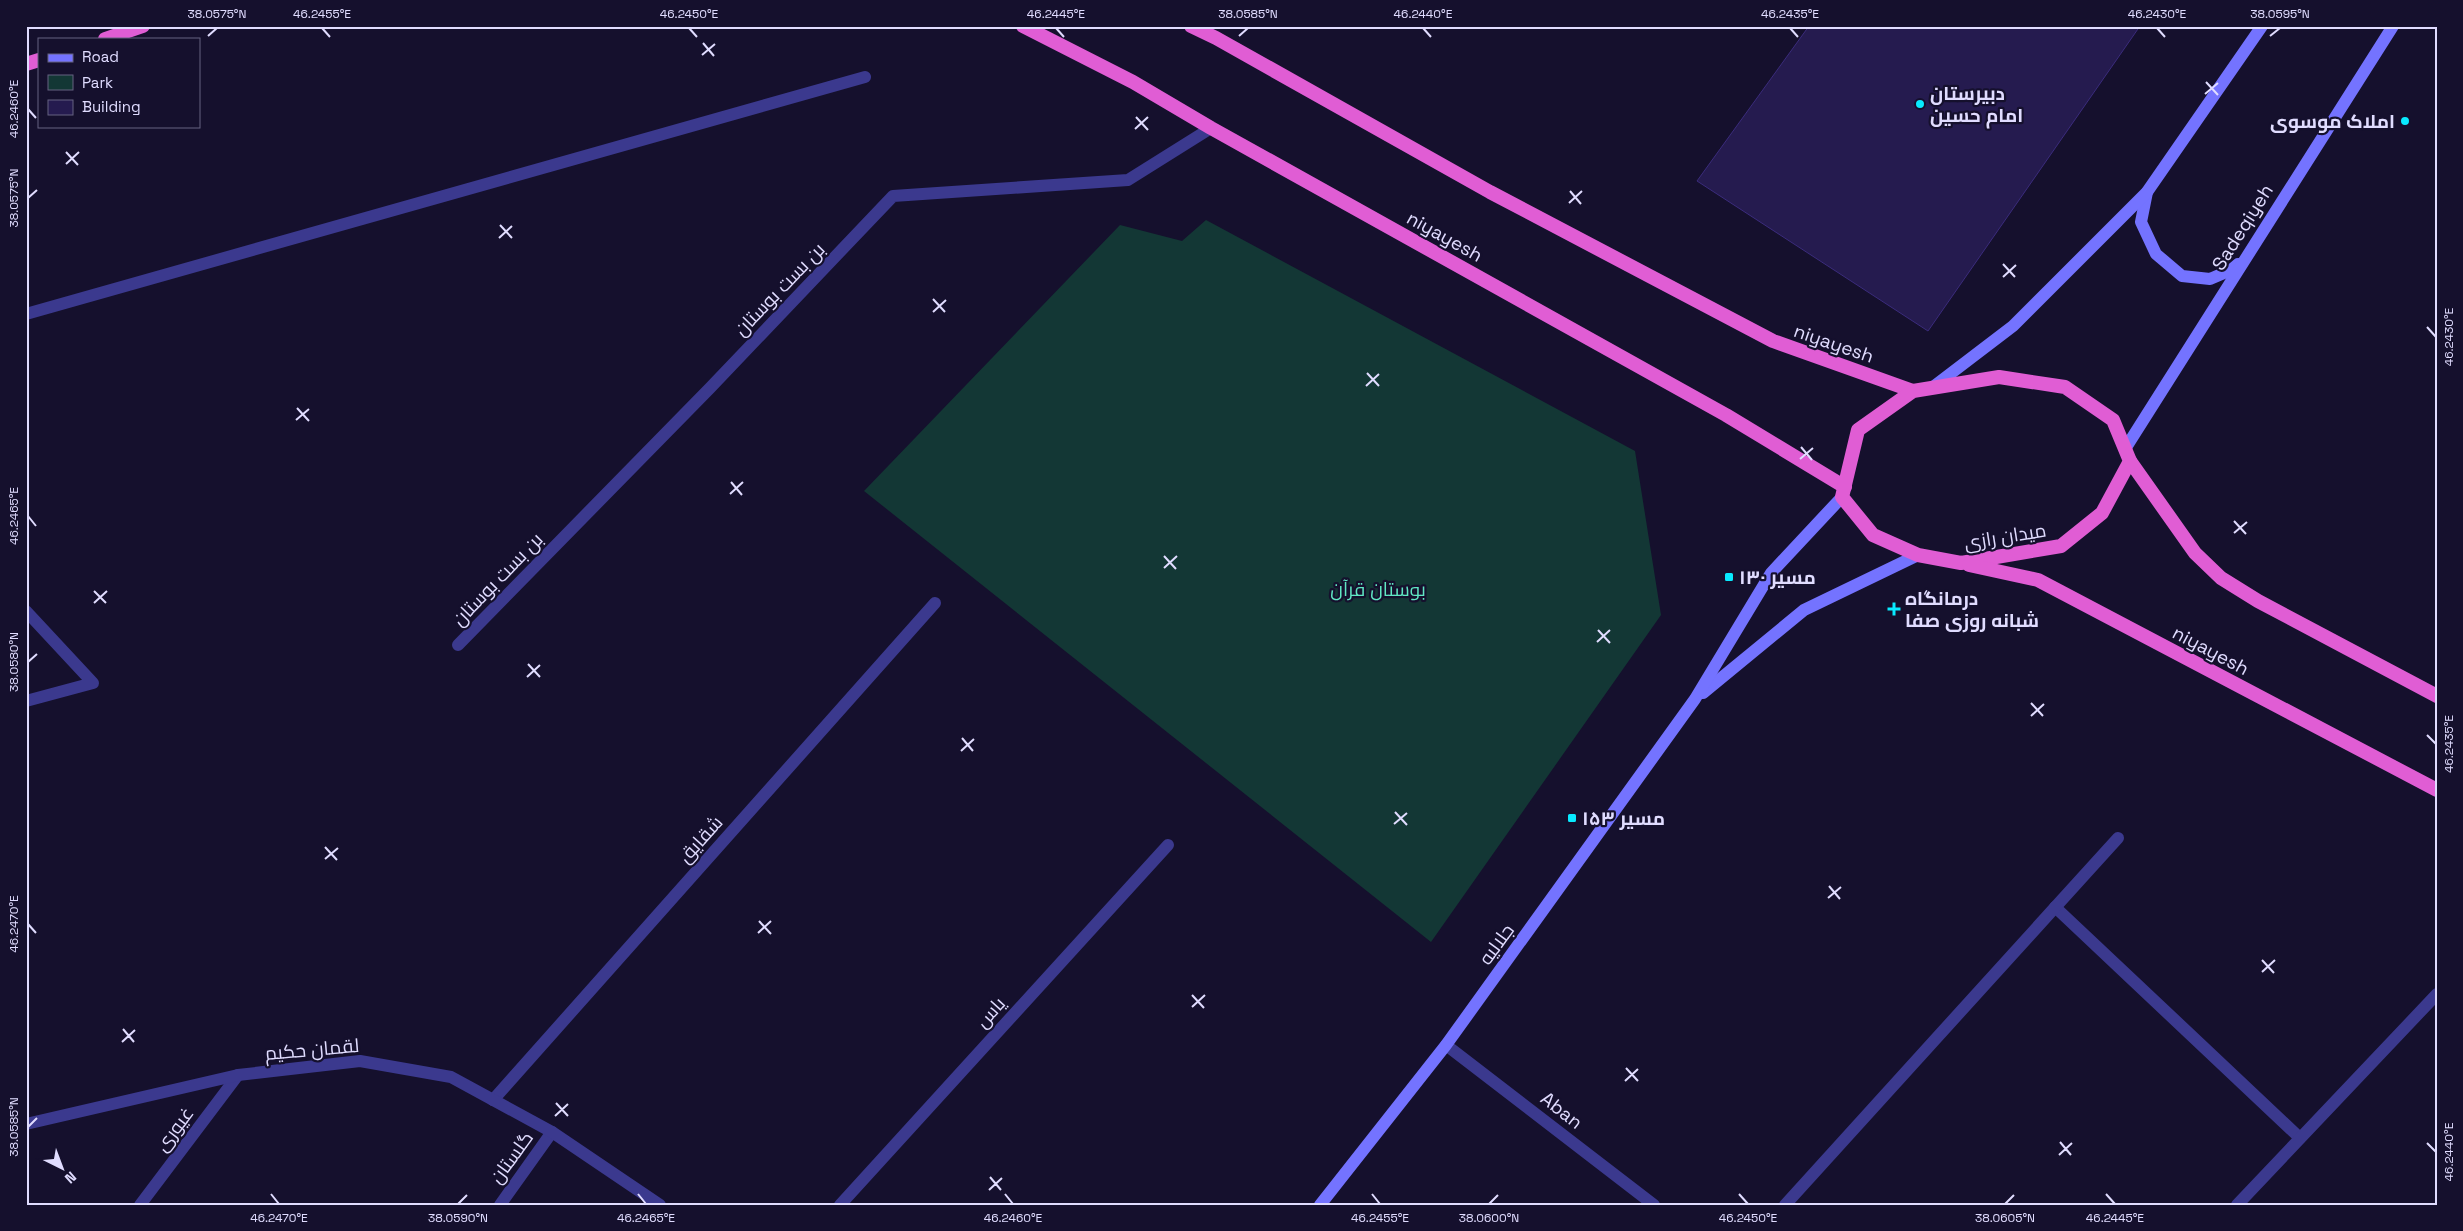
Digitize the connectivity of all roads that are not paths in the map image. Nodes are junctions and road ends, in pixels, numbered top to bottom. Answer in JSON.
{"nodes":[{"id":1,"x":143,"y":26,"type":"edge"},
{"id":2,"x":1023,"y":26,"type":"edge"},
{"id":3,"x":1191,"y":26,"type":"edge"},
{"id":4,"x":2262,"y":26,"type":"edge"},
{"id":5,"x":2393,"y":26,"type":"edge"},
{"id":6,"x":108,"y":38,"type":"edge"},
{"id":7,"x":38,"y":60,"type":"edge"},
{"id":8,"x":26,"y":64,"type":"edge"},
{"id":9,"x":865,"y":77,"type":"dead end"},
{"id":10,"x":1211,"y":128,"type":"junction"},
{"id":11,"x":2147,"y":192,"type":"junction"},
{"id":12,"x":2247,"y":255,"type":"junction"},
{"id":13,"x":26,"y":314,"type":"edge"},
{"id":14,"x":1933,"y":387,"type":"junction"},
{"id":15,"x":1914,"y":391,"type":"junction"},
{"id":16,"x":2127,"y":455,"type":"junction"},
{"id":17,"x":1843,"y":492,"type":"junction"},
{"id":18,"x":1918,"y":556,"type":"junction"},
{"id":19,"x":1961,"y":563,"type":"junction"},
{"id":20,"x":935,"y":603,"type":"dead end"},
{"id":21,"x":26,"y":611,"type":"edge"},
{"id":22,"x":458,"y":645,"type":"dead end"},
{"id":23,"x":2437,"y":696,"type":"edge"},
{"id":24,"x":1695,"y":699,"type":"junction"},
{"id":25,"x":26,"y":701,"type":"edge"},
{"id":26,"x":2437,"y":790,"type":"edge"},
{"id":27,"x":2118,"y":838,"type":"dead end"},
{"id":28,"x":1168,"y":845,"type":"dead end"},
{"id":29,"x":2055,"y":908,"type":"junction"},
{"id":30,"x":2437,"y":994,"type":"edge"},
{"id":31,"x":1446,"y":1045,"type":"junction"},
{"id":32,"x":238,"y":1075,"type":"junction"},
{"id":33,"x":493,"y":1100,"type":"junction"},
{"id":34,"x":26,"y":1124,"type":"edge"},
{"id":35,"x":552,"y":1132,"type":"junction"},
{"id":36,"x":2300,"y":1138,"type":"junction"},
{"id":37,"x":140,"y":1205,"type":"edge"},
{"id":38,"x":500,"y":1205,"type":"edge"},
{"id":39,"x":660,"y":1205,"type":"edge"},
{"id":40,"x":840,"y":1205,"type":"edge"},
{"id":41,"x":1320,"y":1205,"type":"edge"},
{"id":42,"x":1654,"y":1205,"type":"edge"},
{"id":43,"x":1785,"y":1205,"type":"edge"},
{"id":44,"x":2237,"y":1205,"type":"edge"}],
"edges":[{"from":1,"to":6,"type":"highway"},
{"from":2,"to":10,"type":"highway","name":"niyayesh"},
{"from":3,"to":15,"type":"highway","name":"niyayesh"},
{"from":4,"to":11,"type":"main road"},
{"from":5,"to":12,"type":"main road","name":"Sadeqiyeh"},
{"from":7,"to":8,"type":"highway"},
{"from":9,"to":13,"type":"street"},
{"from":10,"to":17,"type":"highway","name":"niyayesh"},
{"from":10,"to":22,"type":"street","name":"بن بست بوستان"},
{"from":11,"to":12,"type":"main road"},
{"from":11,"to":14,"type":"main road"},
{"from":12,"to":16,"type":"main road","name":"Sadeqiyeh"},
{"from":14,"to":15,"type":"highway"},
{"from":14,"to":16,"type":"highway"},
{"from":15,"to":17,"type":"highway"},
{"from":16,"to":19,"type":"highway","name":"میدان رازی"},
{"from":16,"to":23,"type":"highway"},
{"from":17,"to":18,"type":"highway","name":"میدان رازی"},
{"from":17,"to":24,"type":"main road"},
{"from":18,"to":19,"type":"highway","name":"میدان رازی"},
{"from":18,"to":24,"type":"main road"},
{"from":19,"to":26,"type":"highway","name":"niyayesh"},
{"from":20,"to":33,"type":"street","name":"شقایق"},
{"from":21,"to":25,"type":"street"},
{"from":24,"to":31,"type":"main road","name":"جلالیه"},
{"from":27,"to":29,"type":"street"},
{"from":28,"to":40,"type":"street","name":"یاس"},
{"from":29,"to":36,"type":"street"},
{"from":29,"to":43,"type":"street"},
{"from":30,"to":36,"type":"street"},
{"from":31,"to":41,"type":"main road","name":"جلالیه"},
{"from":31,"to":42,"type":"street","name":"Aban"},
{"from":32,"to":33,"type":"street","name":"لقمان حکیم"},
{"from":32,"to":34,"type":"street","name":"لقمان حکیم"},
{"from":32,"to":37,"type":"street","name":"غیوری"},
{"from":33,"to":35,"type":"street","name":"لقمان حکیم"},
{"from":35,"to":38,"type":"street","name":"گلستان"},
{"from":35,"to":39,"type":"street","name":"لقمان حکیم"},
{"from":36,"to":44,"type":"street"}]}
